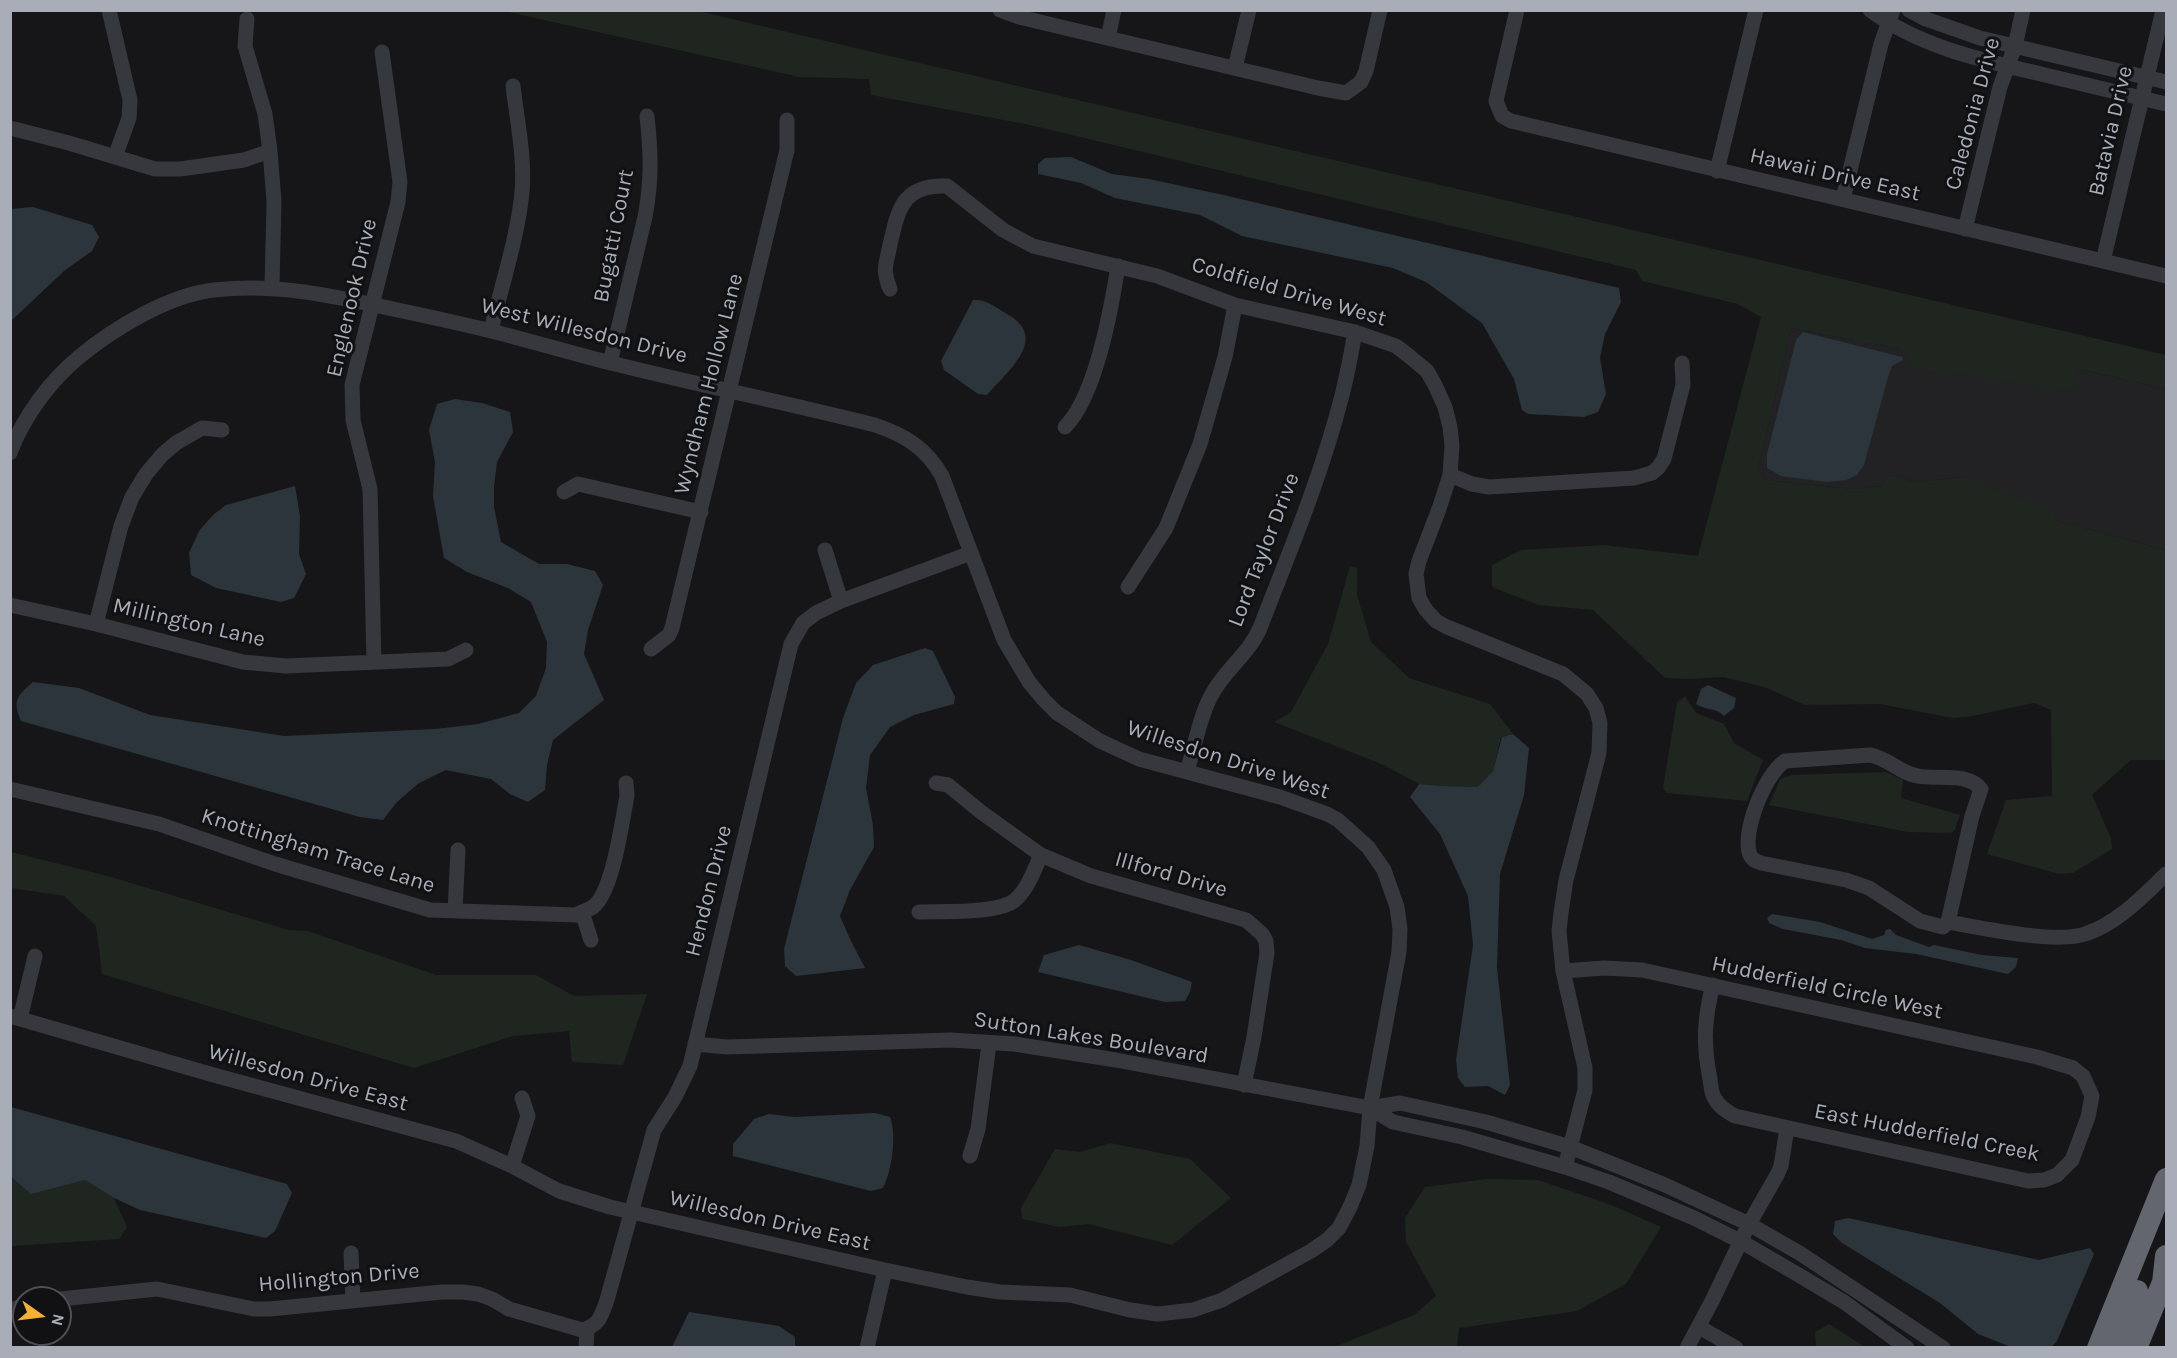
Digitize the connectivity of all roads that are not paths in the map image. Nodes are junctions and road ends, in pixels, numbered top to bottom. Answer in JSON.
{"nodes":[{"id":1,"x":109,"y":10,"type":"edge"},
{"id":2,"x":1000,"y":10,"type":"edge"},
{"id":3,"x":1114,"y":10,"type":"edge"},
{"id":4,"x":1250,"y":10,"type":"edge"},
{"id":5,"x":1380,"y":10,"type":"edge"},
{"id":6,"x":1517,"y":10,"type":"edge"},
{"id":7,"x":1756,"y":10,"type":"edge"},
{"id":8,"x":1870,"y":10,"type":"edge"},
{"id":9,"x":1909,"y":10,"type":"edge"},
{"id":10,"x":2023,"y":10,"type":"edge"},
{"id":11,"x":2163,"y":10,"type":"edge"},
{"id":12,"x":1891,"y":16,"type":"edge"},
{"id":13,"x":247,"y":19,"type":"dead end"},
{"id":14,"x":1108,"y":38,"type":"junction"},
{"id":15,"x":2015,"y":46,"type":"junction"},
{"id":16,"x":382,"y":52,"type":"dead end"},
{"id":17,"x":2007,"y":66,"type":"junction"},
{"id":18,"x":1235,"y":68,"type":"junction"},
{"id":19,"x":2147,"y":78,"type":"junction"},
{"id":20,"x":2166,"y":82,"type":"edge"},
{"id":21,"x":513,"y":86,"type":"dead end"},
{"id":22,"x":2142,"y":98,"type":"junction"},
{"id":23,"x":2166,"y":104,"type":"edge"},
{"id":24,"x":647,"y":116,"type":"dead end"},
{"id":25,"x":787,"y":120,"type":"dead end"},
{"id":26,"x":11,"y":127,"type":"edge"},
{"id":27,"x":270,"y":152,"type":"junction"},
{"id":28,"x":116,"y":157,"type":"junction"},
{"id":29,"x":1717,"y":171,"type":"junction"},
{"id":30,"x":1843,"y":199,"type":"junction"},
{"id":31,"x":1965,"y":229,"type":"junction"},
{"id":32,"x":2103,"y":261,"type":"junction"},
{"id":33,"x":1118,"y":266,"type":"junction"},
{"id":34,"x":2166,"y":276,"type":"edge"},
{"id":35,"x":272,"y":287,"type":"junction"},
{"id":36,"x":890,"y":289,"type":"dead end"},
{"id":37,"x":371,"y":304,"type":"junction"},
{"id":38,"x":1235,"y":304,"type":"junction"},
{"id":39,"x":491,"y":331,"type":"junction"},
{"id":40,"x":1355,"y":332,"type":"junction"},
{"id":41,"x":610,"y":363,"type":"junction"},
{"id":42,"x":1682,"y":363,"type":"dead end"},
{"id":43,"x":731,"y":390,"type":"junction"},
{"id":44,"x":1065,"y":427,"type":"dead end"},
{"id":45,"x":222,"y":430,"type":"dead end"},
{"id":46,"x":14,"y":433,"type":"edge"},
{"id":47,"x":10,"y":453,"type":"edge"},
{"id":48,"x":1450,"y":475,"type":"junction"},
{"id":49,"x":564,"y":492,"type":"dead end"},
{"id":50,"x":701,"y":512,"type":"junction"},
{"id":51,"x":825,"y":550,"type":"dead end"},
{"id":52,"x":971,"y":553,"type":"junction"},
{"id":53,"x":1128,"y":587,"type":"dead end"},
{"id":54,"x":841,"y":601,"type":"junction"},
{"id":55,"x":10,"y":605,"type":"edge"},
{"id":56,"x":96,"y":624,"type":"junction"},
{"id":57,"x":651,"y":649,"type":"dead end"},
{"id":58,"x":466,"y":650,"type":"dead end"},
{"id":59,"x":374,"y":662,"type":"junction"},
{"id":60,"x":1188,"y":771,"type":"junction"},
{"id":61,"x":626,"y":783,"type":"dead end"},
{"id":62,"x":936,"y":783,"type":"dead end"},
{"id":63,"x":10,"y":789,"type":"edge"},
{"id":64,"x":458,"y":850,"type":"dead end"},
{"id":65,"x":1041,"y":855,"type":"junction"},
{"id":66,"x":2166,"y":874,"type":"edge"},
{"id":67,"x":455,"y":911,"type":"junction"},
{"id":68,"x":582,"y":912,"type":"junction"},
{"id":69,"x":919,"y":912,"type":"dead end"},
{"id":70,"x":1948,"y":922,"type":"junction"},
{"id":71,"x":591,"y":940,"type":"dead end"},
{"id":72,"x":35,"y":956,"type":"dead end"},
{"id":73,"x":1563,"y":971,"type":"junction"},
{"id":74,"x":1713,"y":985,"type":"junction"},
{"id":75,"x":15,"y":1017,"type":"edge"},
{"id":76,"x":695,"y":1044,"type":"junction"},
{"id":77,"x":989,"y":1044,"type":"junction"},
{"id":78,"x":1244,"y":1085,"type":"junction"},
{"id":79,"x":522,"y":1098,"type":"dead end"},
{"id":80,"x":1370,"y":1108,"type":"junction"},
{"id":81,"x":1787,"y":1128,"type":"junction"},
{"id":82,"x":1570,"y":1147,"type":"junction"},
{"id":83,"x":970,"y":1156,"type":"dead end"},
{"id":84,"x":512,"y":1166,"type":"junction"},
{"id":85,"x":1565,"y":1167,"type":"junction"},
{"id":86,"x":2057,"y":1175,"type":"joint"},
{"id":87,"x":2166,"y":1184,"type":"edge"},
{"id":88,"x":630,"y":1212,"type":"junction"},
{"id":89,"x":1749,"y":1224,"type":"junction"},
{"id":90,"x":1742,"y":1242,"type":"junction"},
{"id":91,"x":351,"y":1252,"type":"dead end"},
{"id":92,"x":2138,"y":1252,"type":"junction"},
{"id":93,"x":2166,"y":1256,"type":"edge"},
{"id":94,"x":885,"y":1270,"type":"junction"},
{"id":95,"x":2165,"y":1279,"type":"edge"},
{"id":96,"x":72,"y":1298,"type":"edge"},
{"id":97,"x":353,"y":1301,"type":"junction"},
{"id":98,"x":1898,"y":1317,"type":"junction"},
{"id":99,"x":1699,"y":1327,"type":"junction"},
{"id":100,"x":584,"y":1329,"type":"junction"},
{"id":101,"x":1888,"y":1334,"type":"junction"},
{"id":102,"x":586,"y":1347,"type":"edge"},
{"id":103,"x":867,"y":1347,"type":"edge"},
{"id":104,"x":1687,"y":1347,"type":"edge"},
{"id":105,"x":1736,"y":1347,"type":"edge"},
{"id":106,"x":1907,"y":1347,"type":"edge"},
{"id":107,"x":1943,"y":1347,"type":"edge"},
{"id":108,"x":2098,"y":1347,"type":"edge"},
{"id":109,"x":2120,"y":1347,"type":"edge"},
{"id":110,"x":2136,"y":1347,"type":"edge"}],
"edges":[{"from":1,"to":28,"type":"street"},
{"from":2,"to":14,"type":"street"},
{"from":3,"to":14,"type":"street"},
{"from":4,"to":18,"type":"street"},
{"from":5,"to":18,"type":"street"},
{"from":6,"to":29,"type":"street","name":"Hawaii Drive East"},
{"from":7,"to":29,"type":"street"},
{"from":8,"to":12,"type":"street"},
{"from":9,"to":15,"type":"street"},
{"from":10,"to":15,"type":"street","name":"Caledonia Drive"},
{"from":11,"to":19,"type":"street","name":"Batavia Drive"},
{"from":12,"to":17,"type":"street"},
{"from":12,"to":30,"type":"street"},
{"from":13,"to":27,"type":"street"},
{"from":14,"to":18,"type":"street"},
{"from":15,"to":17,"type":"street","name":"Caledonia Drive"},
{"from":15,"to":19,"type":"street"},
{"from":16,"to":37,"type":"street","name":"Englenook Drive"},
{"from":17,"to":22,"type":"street"},
{"from":17,"to":31,"type":"street","name":"Caledonia Drive"},
{"from":19,"to":20,"type":"street"},
{"from":19,"to":22,"type":"street","name":"Batavia Drive"},
{"from":21,"to":39,"type":"street"},
{"from":22,"to":23,"type":"street"},
{"from":22,"to":32,"type":"street","name":"Batavia Drive"},
{"from":24,"to":41,"type":"street","name":"Bugatti Court"},
{"from":25,"to":43,"type":"street","name":"Wyndham Hollow Lane"},
{"from":26,"to":28,"type":"street"},
{"from":27,"to":28,"type":"street"},
{"from":27,"to":35,"type":"street"},
{"from":29,"to":30,"type":"street","name":"Hawaii Drive East"},
{"from":30,"to":31,"type":"street","name":"Hawaii Drive East"},
{"from":31,"to":32,"type":"street","name":"Hawaii Drive East"},
{"from":32,"to":34,"type":"street","name":"Hawaii Drive East"},
{"from":33,"to":36,"type":"street","name":"Coldfield Drive West"},
{"from":33,"to":38,"type":"street","name":"Coldfield Drive West"},
{"from":33,"to":44,"type":"street"},
{"from":35,"to":37,"type":"street","name":"West Willesdon Drive"},
{"from":35,"to":46,"type":"street","name":"West Willesdon Drive"},
{"from":37,"to":39,"type":"street","name":"West Willesdon Drive"},
{"from":37,"to":59,"type":"street","name":"Englenook Drive"},
{"from":38,"to":40,"type":"street","name":"Coldfield Drive West"},
{"from":38,"to":53,"type":"street"},
{"from":39,"to":41,"type":"street","name":"West Willesdon Drive"},
{"from":40,"to":48,"type":"street","name":"Coldfield Drive West"},
{"from":40,"to":60,"type":"street","name":"Lord Taylor Drive"},
{"from":41,"to":43,"type":"street","name":"West Willesdon Drive"},
{"from":42,"to":48,"type":"street"},
{"from":43,"to":50,"type":"street","name":"Wyndham Hollow Lane"},
{"from":43,"to":52,"type":"street","name":"West Willesdon Drive"},
{"from":45,"to":56,"type":"street"},
{"from":46,"to":47,"type":"street","name":"West Willesdon Drive"},
{"from":48,"to":73,"type":"street","name":"Coldfield Drive West"},
{"from":49,"to":50,"type":"street"},
{"from":50,"to":57,"type":"street","name":"Wyndham Hollow Lane"},
{"from":51,"to":54,"type":"street"},
{"from":52,"to":54,"type":"street","name":"Hendon Drive"},
{"from":52,"to":60,"type":"street","name":"Willesdon Drive West"},
{"from":54,"to":76,"type":"street","name":"Hendon Drive"},
{"from":55,"to":56,"type":"street","name":"Millington Lane"},
{"from":56,"to":59,"type":"street","name":"Millington Lane"},
{"from":58,"to":59,"type":"street","name":"Millington Lane"},
{"from":60,"to":80,"type":"street","name":"Willesdon Drive West"},
{"from":61,"to":68,"type":"street"},
{"from":62,"to":65,"type":"street","name":"Illford Drive"},
{"from":63,"to":67,"type":"street","name":"Knottingham Trace Lane"},
{"from":64,"to":67,"type":"street"},
{"from":65,"to":69,"type":"street"},
{"from":65,"to":78,"type":"street","name":"Illford Drive"},
{"from":66,"to":70,"type":"street"},
{"from":67,"to":68,"type":"street","name":"Knottingham Trace Lane"},
{"from":68,"to":71,"type":"street"},
{"from":70,"to":70,"type":"street"},
{"from":72,"to":75,"type":"street"},
{"from":73,"to":74,"type":"street","name":"Hudderfield Circle West"},
{"from":73,"to":82,"type":"street","name":"Coldfield Drive West"},
{"from":74,"to":81,"type":"street","name":"East Hudderfield Creek"},
{"from":74,"to":86,"type":"street","name":"Hudderfield Circle West"},
{"from":75,"to":84,"type":"street","name":"Willesdon Drive East"},
{"from":76,"to":77,"type":"street","name":"Sutton Lakes Boulevard"},
{"from":76,"to":88,"type":"street","name":"Hendon Drive"},
{"from":77,"to":78,"type":"street","name":"Sutton Lakes Boulevard"},
{"from":77,"to":83,"type":"street"},
{"from":78,"to":80,"type":"street","name":"Sutton Lakes Boulevard"},
{"from":79,"to":84,"type":"street"},
{"from":80,"to":82,"type":"street","name":"Sutton Lakes Boulevard"},
{"from":80,"to":85,"type":"street","name":"Sutton Lakes Boulevard"},
{"from":80,"to":94,"type":"street","name":"Willesdon Drive East"},
{"from":81,"to":86,"type":"street","name":"East Hudderfield Creek"},
{"from":81,"to":89,"type":"street"},
{"from":82,"to":85,"type":"street","name":"Coldfield Drive West"},
{"from":82,"to":89,"type":"street","name":"Sutton Lakes Boulevard"},
{"from":84,"to":88,"type":"street","name":"Willesdon Drive East"},
{"from":85,"to":90,"type":"street","name":"Sutton Lakes Boulevard"},
{"from":87,"to":92,"type":"highway"},
{"from":88,"to":94,"type":"street","name":"Willesdon Drive East"},
{"from":88,"to":100,"type":"street","name":"Hendon Drive"},
{"from":89,"to":90,"type":"street"},
{"from":89,"to":98,"type":"street","name":"Sutton Lakes Boulevard"},
{"from":90,"to":99,"type":"street"},
{"from":90,"to":101,"type":"street","name":"Sutton Lakes Boulevard"},
{"from":91,"to":97,"type":"street"},
{"from":92,"to":108,"type":"highway"},
{"from":92,"to":109,"type":"highway"},
{"from":93,"to":95,"type":"highway"},
{"from":94,"to":103,"type":"street"},
{"from":95,"to":110,"type":"highway"},
{"from":96,"to":97,"type":"street","name":"Hollington Drive"},
{"from":97,"to":100,"type":"street","name":"Hollington Drive"},
{"from":98,"to":101,"type":"street"},
{"from":98,"to":107,"type":"street","name":"Sutton Lakes Boulevard"},
{"from":99,"to":104,"type":"street"},
{"from":99,"to":105,"type":"street"},
{"from":100,"to":102,"type":"street"},
{"from":101,"to":106,"type":"street","name":"Sutton Lakes Boulevard"}]}
